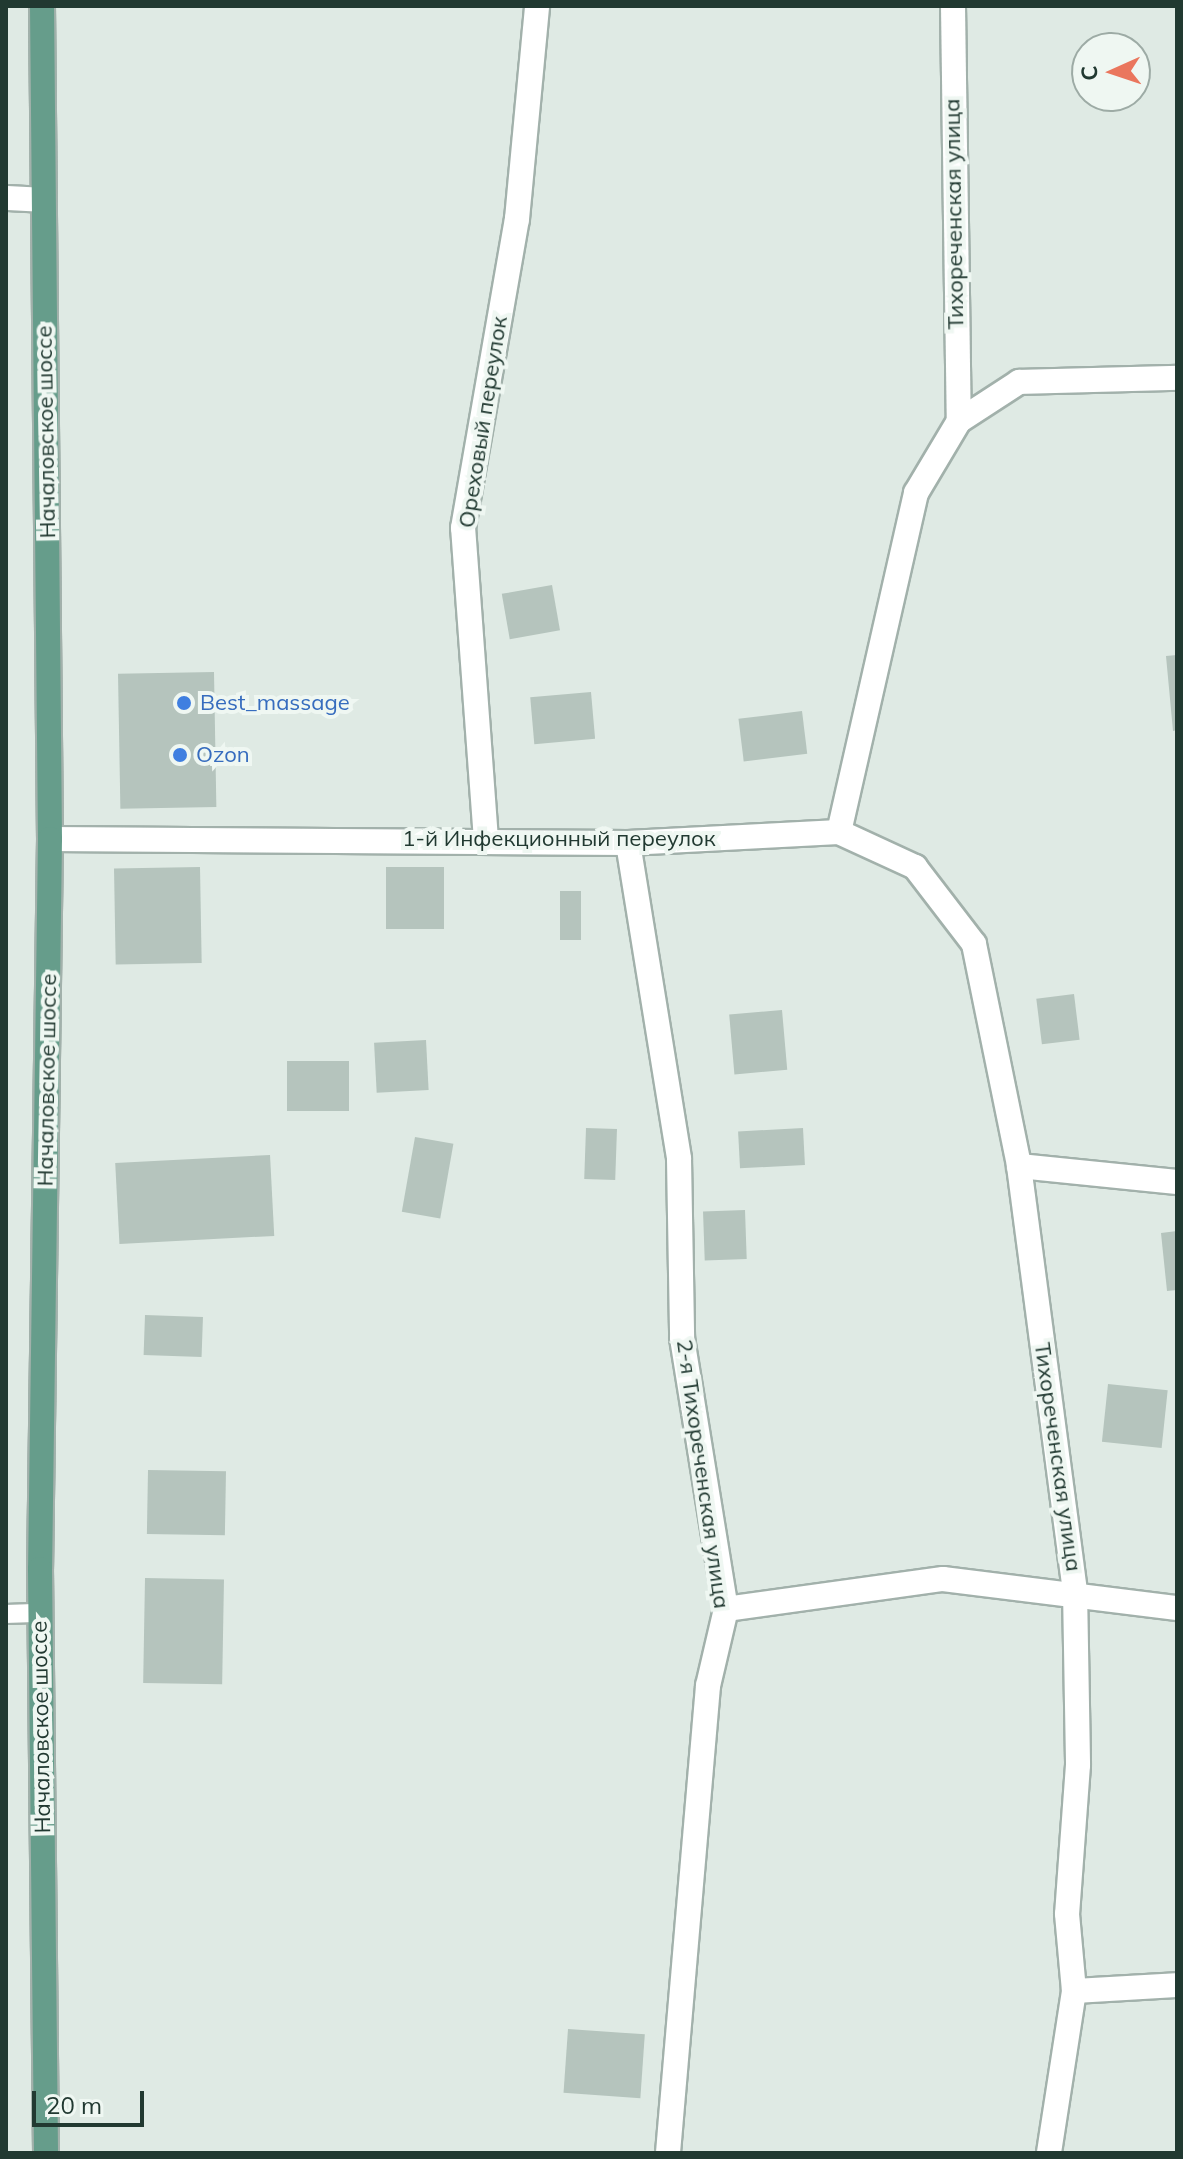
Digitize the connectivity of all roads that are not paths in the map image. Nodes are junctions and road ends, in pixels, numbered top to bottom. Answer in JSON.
{"nodes":[{"id":1,"x":42,"y":6,"type":"edge"},
{"id":2,"x":537,"y":6,"type":"edge"},
{"id":3,"x":953,"y":6,"type":"edge"},
{"id":4,"x":6,"y":198,"type":"edge"},
{"id":5,"x":43,"y":200,"type":"junction"},
{"id":6,"x":1177,"y":378,"type":"edge"},
{"id":7,"x":959,"y":421,"type":"junction"},
{"id":8,"x":839,"y":832,"type":"junction"},
{"id":9,"x":50,"y":839,"type":"junction"},
{"id":10,"x":486,"y":840,"type":"junction"},
{"id":11,"x":628,"y":843,"type":"junction"},
{"id":12,"x":1019,"y":1166,"type":"junction"},
{"id":13,"x":1177,"y":1182,"type":"edge"},
{"id":14,"x":1075,"y":1590,"type":"junction"},
{"id":15,"x":1177,"y":1608,"type":"edge"},
{"id":16,"x":726,"y":1609,"type":"junction"},
{"id":17,"x":40,"y":1613,"type":"junction"},
{"id":18,"x":6,"y":1614,"type":"edge"},
{"id":19,"x":1177,"y":1985,"type":"edge"},
{"id":20,"x":1074,"y":1991,"type":"junction"},
{"id":21,"x":46,"y":2153,"type":"edge"},
{"id":22,"x":668,"y":2153,"type":"edge"},
{"id":23,"x":1049,"y":2153,"type":"edge"}],
"edges":[{"from":1,"to":5,"type":"main road","name":"Началовское шоссе"},
{"from":2,"to":10,"type":"street","name":"Ореховый переулок"},
{"from":3,"to":7,"type":"street","name":"Тихореченская улица"},
{"from":4,"to":5,"type":"street"},
{"from":5,"to":9,"type":"main road","name":"Началовское шоссе"},
{"from":6,"to":7,"type":"street"},
{"from":7,"to":8,"type":"street"},
{"from":8,"to":11,"type":"street","name":"1-й Инфекционный переулок"},
{"from":8,"to":12,"type":"street","name":"Тихореченская улица"},
{"from":9,"to":10,"type":"street","name":"1-й Инфекционный переулок"},
{"from":9,"to":17,"type":"main road","name":"Началовское шоссе"},
{"from":10,"to":11,"type":"street","name":"1-й Инфекционный переулок"},
{"from":11,"to":16,"type":"street","name":"2-я Тихореченская улица"},
{"from":12,"to":13,"type":"street"},
{"from":12,"to":14,"type":"street","name":"Тихореченская улица"},
{"from":14,"to":15,"type":"street"},
{"from":14,"to":16,"type":"street"},
{"from":14,"to":20,"type":"street","name":"Тихореченская улица"},
{"from":16,"to":22,"type":"street","name":"2-я Тихореченская улица"},
{"from":17,"to":18,"type":"lane"},
{"from":17,"to":21,"type":"main road","name":"Началовское шоссе"},
{"from":19,"to":20,"type":"street"},
{"from":20,"to":23,"type":"street","name":"Тихореченская улица"}]}
